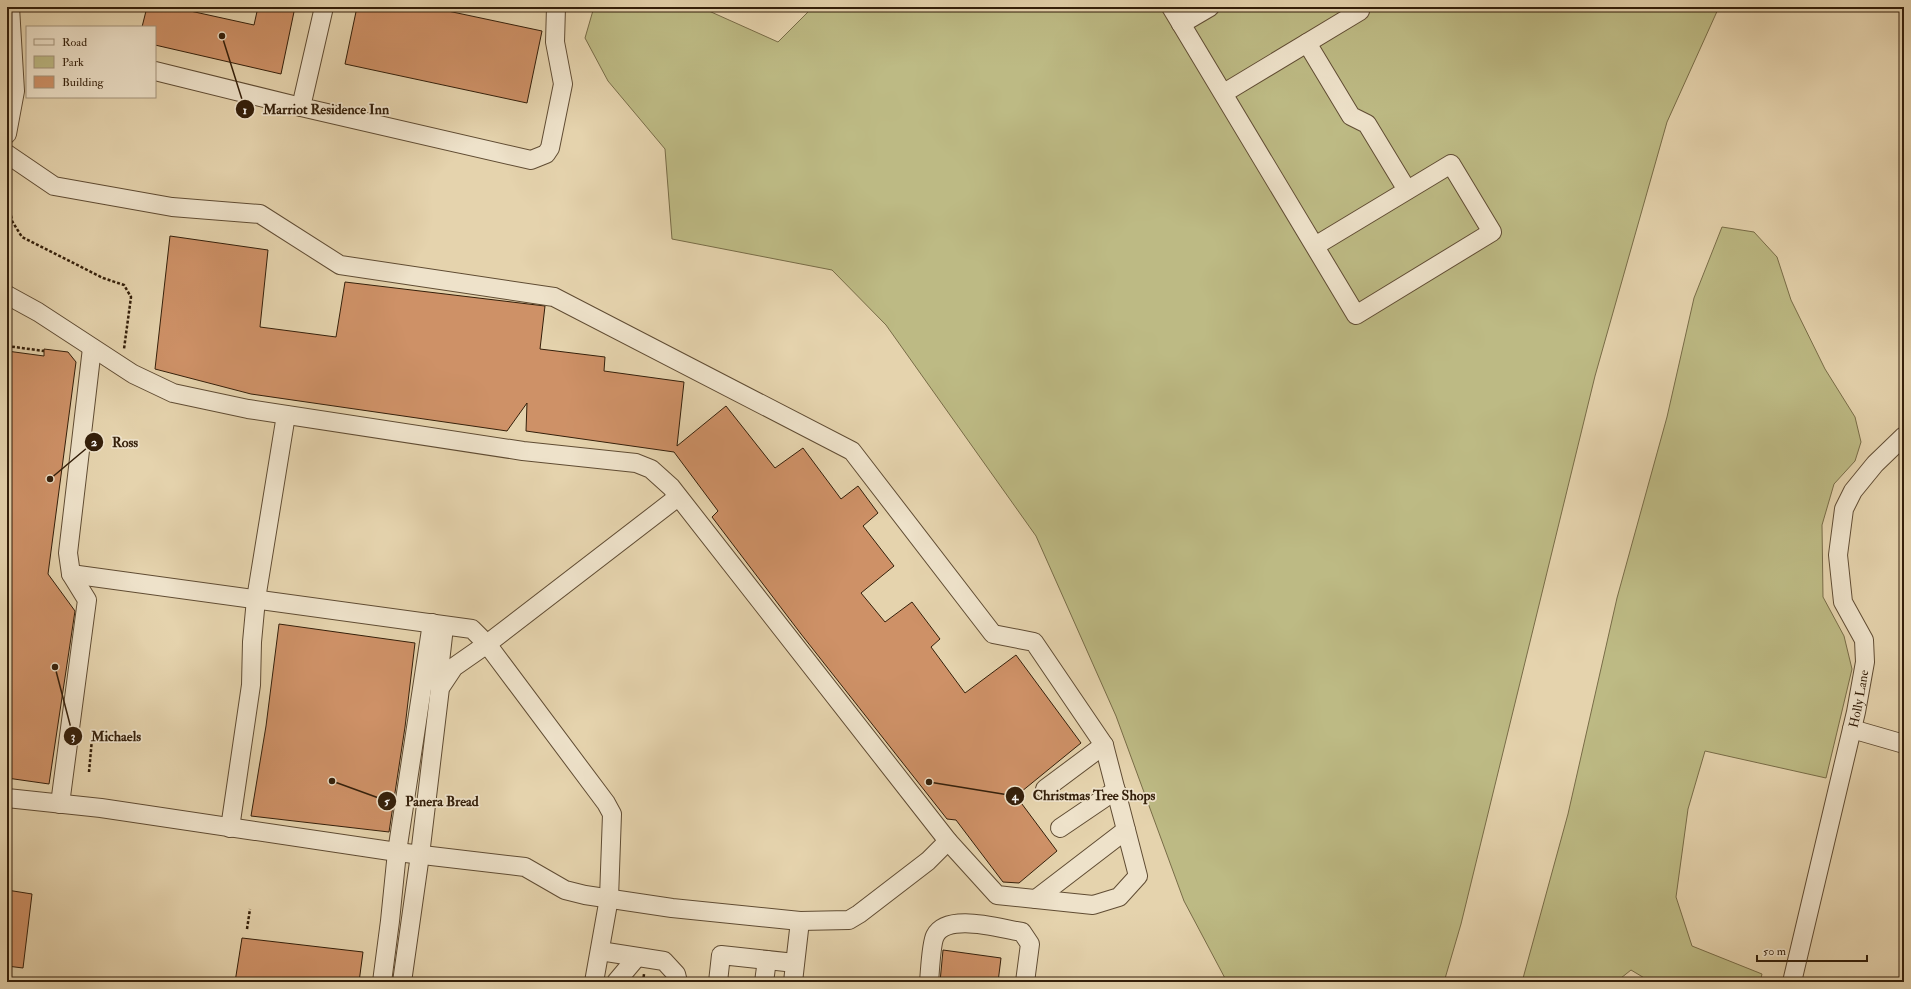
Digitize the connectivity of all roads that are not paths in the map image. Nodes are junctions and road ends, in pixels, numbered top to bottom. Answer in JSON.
{"nodes":[{"id":1,"x":10,"y":7,"type":"edge"},
{"id":2,"x":324,"y":7,"type":"edge"},
{"id":3,"x":556,"y":7,"type":"edge"},
{"id":4,"x":1171,"y":7,"type":"edge"},
{"id":5,"x":1210,"y":7,"type":"edge"},
{"id":6,"x":1358,"y":7,"type":"edge"},
{"id":7,"x":1182,"y":24,"type":"junction"},
{"id":8,"x":1307,"y":43,"type":"junction"},
{"id":9,"x":156,"y":71,"type":"edge"},
{"id":10,"x":1224,"y":93,"type":"junction"},
{"id":11,"x":301,"y":108,"type":"junction"},
{"id":12,"x":7,"y":134,"type":"edge"},
{"id":13,"x":7,"y":154,"type":"edge"},
{"id":14,"x":1407,"y":190,"type":"junction"},
{"id":15,"x":1315,"y":246,"type":"junction"},
{"id":16,"x":7,"y":295,"type":"edge"},
{"id":17,"x":92,"y":348,"type":"junction"},
{"id":18,"x":286,"y":415,"type":"junction"},
{"id":19,"x":1904,"y":436,"type":"edge"},
{"id":20,"x":678,"y":497,"type":"junction"},
{"id":21,"x":72,"y":574,"type":"junction"},
{"id":22,"x":256,"y":600,"type":"junction"},
{"id":23,"x":438,"y":624,"type":"junction"},
{"id":24,"x":487,"y":644,"type":"junction"},
{"id":25,"x":440,"y":688,"type":"junction"},
{"id":26,"x":1852,"y":729,"type":"junction"},
{"id":27,"x":415,"y":738,"type":"junction"},
{"id":28,"x":433,"y":740,"type":"junction"},
{"id":29,"x":1904,"y":744,"type":"edge"},
{"id":30,"x":1104,"y":745,"type":"junction"},
{"id":31,"x":1045,"y":789,"type":"dead end"},
{"id":32,"x":1116,"y":790,"type":"junction"},
{"id":33,"x":7,"y":798,"type":"edge"},
{"id":34,"x":60,"y":804,"type":"junction"},
{"id":35,"x":230,"y":828,"type":"junction"},
{"id":36,"x":1060,"y":828,"type":"dead end"},
{"id":37,"x":1126,"y":830,"type":"junction"},
{"id":38,"x":948,"y":840,"type":"junction"},
{"id":39,"x":397,"y":852,"type":"junction"},
{"id":40,"x":420,"y":855,"type":"junction"},
{"id":41,"x":609,"y":898,"type":"junction"},
{"id":42,"x":1036,"y":899,"type":"junction"},
{"id":43,"x":800,"y":921,"type":"junction"},
{"id":44,"x":600,"y":951,"type":"junction"},
{"id":45,"x":637,"y":956,"type":"junction"},
{"id":46,"x":767,"y":960,"type":"junction"},
{"id":47,"x":795,"y":963,"type":"junction"},
{"id":48,"x":718,"y":978,"type":"edge"},
{"id":49,"x":382,"y":982,"type":"edge"},
{"id":50,"x":402,"y":982,"type":"edge"},
{"id":51,"x":594,"y":982,"type":"edge"},
{"id":52,"x":616,"y":982,"type":"edge"},
{"id":53,"x":678,"y":982,"type":"edge"},
{"id":54,"x":764,"y":982,"type":"edge"},
{"id":55,"x":793,"y":982,"type":"edge"},
{"id":56,"x":929,"y":982,"type":"edge"},
{"id":57,"x":1025,"y":982,"type":"edge"},
{"id":58,"x":1792,"y":982,"type":"edge"}],
"edges":[{"from":1,"to":12,"type":"street"},
{"from":2,"to":11,"type":"street"},
{"from":3,"to":11,"type":"street"},
{"from":4,"to":7,"type":"street"},
{"from":5,"to":7,"type":"street"},
{"from":6,"to":8,"type":"street"},
{"from":7,"to":10,"type":"street"},
{"from":8,"to":10,"type":"street"},
{"from":8,"to":14,"type":"street"},
{"from":9,"to":11,"type":"street"},
{"from":10,"to":15,"type":"street"},
{"from":13,"to":30,"type":"street"},
{"from":14,"to":15,"type":"street"},
{"from":14,"to":15,"type":"street"},
{"from":16,"to":17,"type":"street"},
{"from":17,"to":18,"type":"street"},
{"from":17,"to":21,"type":"street"},
{"from":18,"to":20,"type":"street"},
{"from":18,"to":22,"type":"street"},
{"from":19,"to":26,"type":"street","name":"Holly Lane"},
{"from":20,"to":24,"type":"street"},
{"from":20,"to":38,"type":"street"},
{"from":21,"to":22,"type":"street"},
{"from":21,"to":34,"type":"street"},
{"from":22,"to":23,"type":"street"},
{"from":22,"to":35,"type":"street"},
{"from":23,"to":24,"type":"street"},
{"from":23,"to":25,"type":"street"},
{"from":23,"to":27,"type":"street"},
{"from":24,"to":25,"type":"street"},
{"from":24,"to":41,"type":"street"},
{"from":25,"to":28,"type":"street"},
{"from":26,"to":29,"type":"street"},
{"from":26,"to":58,"type":"street","name":"Holly Lane"},
{"from":27,"to":28,"type":"street"},
{"from":27,"to":39,"type":"street"},
{"from":28,"to":40,"type":"street"},
{"from":30,"to":31,"type":"street"},
{"from":30,"to":32,"type":"street"},
{"from":32,"to":36,"type":"street"},
{"from":32,"to":37,"type":"street"},
{"from":33,"to":34,"type":"street"},
{"from":34,"to":35,"type":"street"},
{"from":35,"to":39,"type":"street"},
{"from":37,"to":42,"type":"street"},
{"from":37,"to":42,"type":"street"},
{"from":38,"to":42,"type":"street"},
{"from":38,"to":43,"type":"street"},
{"from":39,"to":40,"type":"street"},
{"from":39,"to":49,"type":"street"},
{"from":40,"to":41,"type":"street"},
{"from":40,"to":50,"type":"street"},
{"from":41,"to":43,"type":"street"},
{"from":41,"to":44,"type":"street"},
{"from":43,"to":47,"type":"street"},
{"from":44,"to":45,"type":"street"},
{"from":44,"to":51,"type":"street"},
{"from":45,"to":52,"type":"street"},
{"from":45,"to":53,"type":"street"},
{"from":46,"to":47,"type":"street"},
{"from":46,"to":48,"type":"street"},
{"from":46,"to":54,"type":"street"},
{"from":47,"to":55,"type":"street"},
{"from":56,"to":57,"type":"street"}]}
